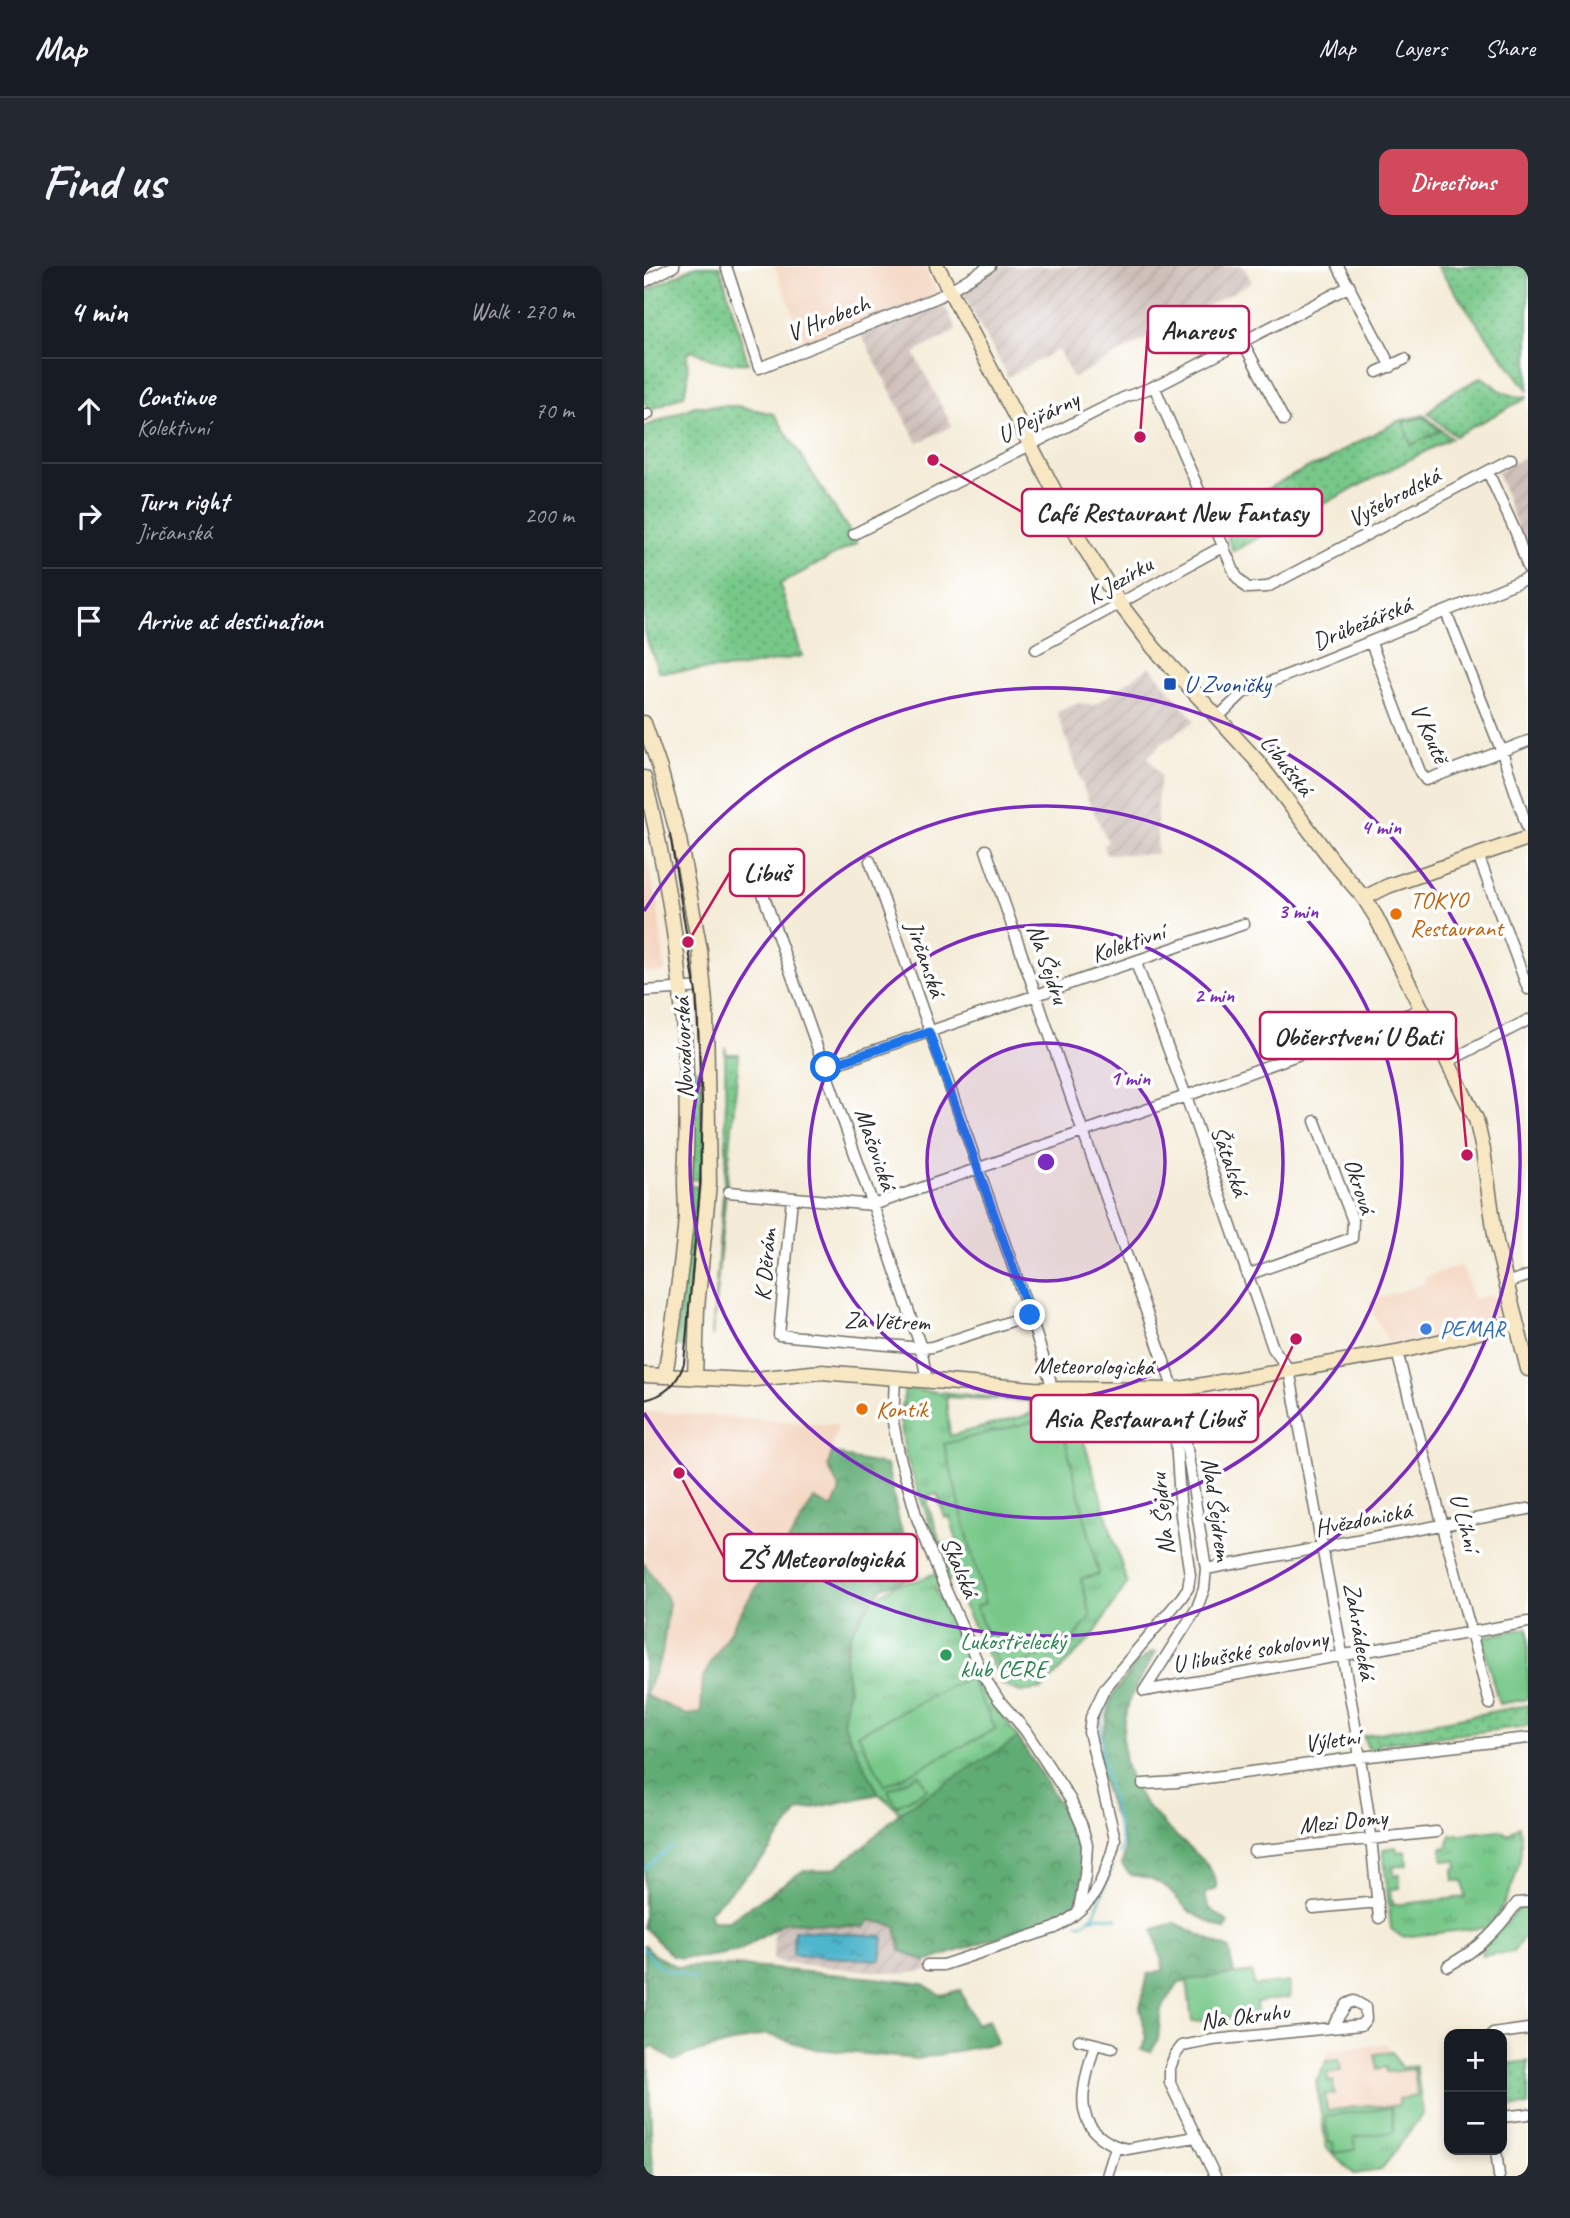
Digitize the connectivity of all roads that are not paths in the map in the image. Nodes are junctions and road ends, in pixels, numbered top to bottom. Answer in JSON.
{"nodes":[{"id":1,"x":674,"y":266,"type":"edge"},
{"id":2,"x":726,"y":266,"type":"edge"},
{"id":3,"x":937,"y":266,"type":"edge"},
{"id":4,"x":990,"y":266,"type":"edge"},
{"id":5,"x":1338,"y":266,"type":"edge"},
{"id":6,"x":644,"y":282,"type":"edge"},
{"id":7,"x":1350,"y":286,"type":"junction"},
{"id":8,"x":949,"y":289,"type":"junction"},
{"id":9,"x":1243,"y":342,"type":"junction"},
{"id":10,"x":1405,"y":359,"type":"dead end"},
{"id":11,"x":1391,"y":367,"type":"junction"},
{"id":12,"x":1377,"y":372,"type":"dead end"},
{"id":13,"x":1154,"y":386,"type":"junction"},
{"id":14,"x":1284,"y":420,"type":"dead end"},
{"id":15,"x":1031,"y":445,"type":"junction"},
{"id":16,"x":1511,"y":459,"type":"dead end"},
{"id":17,"x":1488,"y":472,"type":"junction"},
{"id":18,"x":854,"y":534,"type":"dead end"},
{"id":19,"x":1224,"y":546,"type":"junction"},
{"id":20,"x":1528,"y":568,"type":"edge"},
{"id":21,"x":1528,"y":578,"type":"edge"},
{"id":22,"x":1120,"y":604,"type":"junction"},
{"id":23,"x":1446,"y":612,"type":"junction"},
{"id":24,"x":1371,"y":643,"type":"junction"},
{"id":25,"x":1036,"y":649,"type":"dead end"},
{"id":26,"x":1218,"y":717,"type":"junction"},
{"id":27,"x":644,"y":723,"type":"edge"},
{"id":28,"x":1528,"y":741,"type":"edge"},
{"id":29,"x":1502,"y":752,"type":"junction"},
{"id":30,"x":644,"y":778,"type":"edge"},
{"id":31,"x":1528,"y":830,"type":"edge"},
{"id":32,"x":1528,"y":838,"type":"edge"},
{"id":33,"x":986,"y":849,"type":"dead end"},
{"id":34,"x":1478,"y":855,"type":"junction"},
{"id":35,"x":870,"y":861,"type":"dead end"},
{"id":36,"x":763,"y":894,"type":"dead end"},
{"id":37,"x":1364,"y":898,"type":"junction"},
{"id":38,"x":1244,"y":924,"type":"dead end"},
{"id":39,"x":1136,"y":962,"type":"junction"},
{"id":40,"x":704,"y":987,"type":"junction"},
{"id":41,"x":682,"y":989,"type":"junction"},
{"id":42,"x":1528,"y":989,"type":"edge"},
{"id":43,"x":644,"y":991,"type":"edge"},
{"id":44,"x":1036,"y":996,"type":"junction"},
{"id":45,"x":1422,"y":1009,"type":"junction"},
{"id":46,"x":1528,"y":1020,"type":"edge"},
{"id":47,"x":929,"y":1032,"type":"junction"},
{"id":48,"x":1449,"y":1061,"type":"junction"},
{"id":49,"x":826,"y":1067,"type":"junction"},
{"id":50,"x":1186,"y":1096,"type":"junction"},
{"id":51,"x":1315,"y":1121,"type":"dead end"},
{"id":52,"x":1083,"y":1132,"type":"junction"},
{"id":53,"x":977,"y":1169,"type":"junction"},
{"id":54,"x":729,"y":1192,"type":"dead end"},
{"id":55,"x":792,"y":1198,"type":"junction"},
{"id":56,"x":873,"y":1205,"type":"junction"},
{"id":57,"x":1247,"y":1275,"type":"junction"},
{"id":58,"x":1528,"y":1276,"type":"edge"},
{"id":59,"x":1505,"y":1283,"type":"junction"},
{"id":60,"x":1030,"y":1315,"type":"junction"},
{"id":61,"x":1516,"y":1323,"type":"junction"},
{"id":62,"x":779,"y":1335,"type":"joint"},
{"id":63,"x":921,"y":1348,"type":"junction"},
{"id":64,"x":1397,"y":1352,"type":"junction"},
{"id":65,"x":1528,"y":1369,"type":"edge"},
{"id":66,"x":1289,"y":1370,"type":"junction"},
{"id":67,"x":644,"y":1376,"type":"edge"},
{"id":68,"x":665,"y":1376,"type":"junction"},
{"id":69,"x":695,"y":1378,"type":"junction"},
{"id":70,"x":895,"y":1378,"type":"junction"},
{"id":71,"x":927,"y":1381,"type":"junction"},
{"id":72,"x":1051,"y":1388,"type":"junction"},
{"id":73,"x":1176,"y":1395,"type":"junction"},
{"id":74,"x":1528,"y":1509,"type":"edge"},
{"id":75,"x":1444,"y":1525,"type":"junction"},
{"id":76,"x":1323,"y":1548,"type":"junction"},
{"id":77,"x":1206,"y":1569,"type":"junction"},
{"id":78,"x":1528,"y":1622,"type":"edge"},
{"id":79,"x":1472,"y":1632,"type":"junction"},
{"id":80,"x":1343,"y":1655,"type":"junction"},
{"id":81,"x":1144,"y":1691,"type":"joint"},
{"id":82,"x":1490,"y":1704,"type":"dead end"},
{"id":83,"x":1528,"y":1738,"type":"edge"},
{"id":84,"x":1361,"y":1757,"type":"junction"},
{"id":85,"x":1143,"y":1784,"type":"dead end"},
{"id":86,"x":1436,"y":1832,"type":"dead end"},
{"id":87,"x":1371,"y":1840,"type":"junction"},
{"id":88,"x":1254,"y":1851,"type":"dead end"},
{"id":89,"x":1378,"y":1902,"type":"junction"},
{"id":90,"x":1528,"y":1902,"type":"edge"},
{"id":91,"x":1313,"y":1908,"type":"dead end"},
{"id":92,"x":1079,"y":1909,"type":"junction"},
{"id":93,"x":1379,"y":1918,"type":"dead end"},
{"id":94,"x":927,"y":1965,"type":"dead end"},
{"id":95,"x":1448,"y":1966,"type":"dead end"},
{"id":96,"x":1331,"y":2028,"type":"dead end"},
{"id":97,"x":1528,"y":2029,"type":"edge"},
{"id":98,"x":1507,"y":2032,"type":"edge"},
{"id":99,"x":1079,"y":2040,"type":"dead end"},
{"id":100,"x":1095,"y":2043,"type":"junction"},
{"id":101,"x":1112,"y":2048,"type":"dead end"},
{"id":102,"x":1528,"y":2114,"type":"edge"},
{"id":103,"x":1507,"y":2116,"type":"edge"},
{"id":104,"x":1195,"y":2137,"type":"junction"},
{"id":105,"x":1116,"y":2147,"type":"junction"},
{"id":106,"x":1497,"y":2155,"type":"edge"},
{"id":107,"x":1107,"y":2176,"type":"edge"},
{"id":108,"x":1215,"y":2176,"type":"edge"},
{"id":109,"x":1499,"y":2176,"type":"edge"}],
"edges":[{"from":1,"to":6,"type":"street"},
{"from":2,"to":8,"type":"street","name":"V Hrobech"},
{"from":3,"to":8,"type":"main road","name":"Libušská"},
{"from":4,"to":8,"type":"street","name":"V Hrobech"},
{"from":5,"to":7,"type":"street"},
{"from":7,"to":9,"type":"street","name":"U Pejřárny"},
{"from":7,"to":11,"type":"street"},
{"from":8,"to":15,"type":"main road","name":"Libušská"},
{"from":9,"to":13,"type":"street","name":"U Pejřárny"},
{"from":9,"to":14,"type":"street"},
{"from":10,"to":11,"type":"street"},
{"from":11,"to":12,"type":"street"},
{"from":13,"to":15,"type":"street","name":"U Pejřárny"},
{"from":13,"to":19,"type":"street"},
{"from":15,"to":18,"type":"street","name":"U Pejřárny"},
{"from":15,"to":22,"type":"main road","name":"Libušská"},
{"from":16,"to":17,"type":"street","name":"Vyšebrodská"},
{"from":17,"to":19,"type":"street","name":"Vyšebrodská"},
{"from":17,"to":20,"type":"street"},
{"from":19,"to":22,"type":"street","name":"K Jezírku"},
{"from":21,"to":23,"type":"street","name":"Drůbežářská"},
{"from":22,"to":25,"type":"street","name":"K Jezírku"},
{"from":22,"to":26,"type":"main road","name":"Libušská"},
{"from":23,"to":24,"type":"street","name":"Drůbežářská"},
{"from":23,"to":29,"type":"street"},
{"from":24,"to":26,"type":"street","name":"Drůbežářská"},
{"from":24,"to":29,"type":"street","name":"V Koutě"},
{"from":26,"to":37,"type":"main road","name":"Libušská"},
{"from":27,"to":40,"type":"main road","name":"Novodvorská"},
{"from":28,"to":29,"type":"street","name":"V Koutě"},
{"from":29,"to":31,"type":"street"},
{"from":30,"to":41,"type":"main road","name":"Novodvorská"},
{"from":32,"to":34,"type":"main road"},
{"from":33,"to":44,"type":"street","name":"Na Šejdru"},
{"from":34,"to":37,"type":"main road"},
{"from":34,"to":42,"type":"street"},
{"from":35,"to":47,"type":"street","name":"Jirčanská"},
{"from":36,"to":49,"type":"street","name":"Mašovická"},
{"from":37,"to":45,"type":"main road","name":"Libušská"},
{"from":38,"to":39,"type":"street","name":"Kolektivní"},
{"from":39,"to":44,"type":"street","name":"Kolektivní"},
{"from":39,"to":50,"type":"street","name":"Šátalská"},
{"from":40,"to":41,"type":"street"},
{"from":40,"to":69,"type":"main road","name":"Novodvorská"},
{"from":41,"to":43,"type":"street"},
{"from":41,"to":68,"type":"main road","name":"Novodvorská"},
{"from":44,"to":47,"type":"street","name":"Kolektivní"},
{"from":44,"to":52,"type":"street","name":"Na Šejdru"},
{"from":45,"to":48,"type":"main road","name":"Libušská"},
{"from":45,"to":50,"type":"street"},
{"from":46,"to":48,"type":"street"},
{"from":47,"to":49,"type":"street","name":"Kolektivní"},
{"from":47,"to":53,"type":"street","name":"Jirčanská"},
{"from":48,"to":59,"type":"main road","name":"Libušská"},
{"from":49,"to":56,"type":"street","name":"Mašovická"},
{"from":50,"to":52,"type":"street"},
{"from":50,"to":57,"type":"street","name":"Šátalská"},
{"from":51,"to":57,"type":"street","name":"Okrová"},
{"from":52,"to":53,"type":"street"},
{"from":52,"to":73,"type":"street","name":"Na Šejdru"},
{"from":53,"to":56,"type":"street"},
{"from":53,"to":60,"type":"street","name":"Jirčanská"},
{"from":54,"to":55,"type":"street"},
{"from":55,"to":56,"type":"street"},
{"from":55,"to":62,"type":"street","name":"K Děrám"},
{"from":56,"to":63,"type":"street","name":"Mašovická"},
{"from":57,"to":66,"type":"street","name":"Šátalská"},
{"from":58,"to":59,"type":"street"},
{"from":59,"to":61,"type":"main road","name":"Libušská"},
{"from":60,"to":63,"type":"street","name":"Za Větrem"},
{"from":60,"to":72,"type":"street","name":"Jirčanská"},
{"from":61,"to":64,"type":"main road","name":"Meteorologická"},
{"from":61,"to":65,"type":"main road","name":"Libušská"},
{"from":62,"to":63,"type":"street","name":"Za Větrem"},
{"from":63,"to":71,"type":"street","name":"Mašovická"},
{"from":64,"to":66,"type":"main road","name":"Meteorologická"},
{"from":64,"to":75,"type":"street","name":"U Líhní"},
{"from":66,"to":73,"type":"main road","name":"Meteorologická"},
{"from":66,"to":76,"type":"street","name":"Zahrádecká"},
{"from":67,"to":68,"type":"main road","name":"Meteorologická"},
{"from":68,"to":69,"type":"main road","name":"Meteorologická"},
{"from":69,"to":70,"type":"main road","name":"Meteorologická"},
{"from":70,"to":71,"type":"main road","name":"Meteorologická"},
{"from":70,"to":92,"type":"street","name":"Skalská"},
{"from":71,"to":72,"type":"main road","name":"Meteorologická"},
{"from":72,"to":73,"type":"main road","name":"Meteorologická"},
{"from":73,"to":77,"type":"street","name":"Nad Šejdrem"},
{"from":73,"to":92,"type":"street","name":"Na Šejdru"},
{"from":74,"to":75,"type":"street","name":"Hvězdonická"},
{"from":75,"to":76,"type":"street","name":"Hvězdonická"},
{"from":75,"to":79,"type":"street","name":"U Líhní"},
{"from":76,"to":77,"type":"street","name":"Hvězdonická"},
{"from":76,"to":80,"type":"street","name":"Zahrádecká"},
{"from":77,"to":81,"type":"street","name":"Nad Šejdrem"},
{"from":78,"to":79,"type":"street","name":"U libušské sokolovny"},
{"from":79,"to":80,"type":"street","name":"U libušské sokolovny"},
{"from":79,"to":82,"type":"street","name":"U Líhní"},
{"from":80,"to":81,"type":"street","name":"U libušské sokolovny"},
{"from":80,"to":84,"type":"street","name":"Zahrádecká"},
{"from":83,"to":84,"type":"street","name":"Výletní"},
{"from":84,"to":85,"type":"street","name":"Výletní"},
{"from":84,"to":87,"type":"street","name":"Zahrádecká"},
{"from":86,"to":87,"type":"street","name":"Mezi Domy"},
{"from":87,"to":88,"type":"street","name":"Mezi Domy"},
{"from":87,"to":89,"type":"street","name":"Zahrádecká"},
{"from":89,"to":91,"type":"street"},
{"from":89,"to":93,"type":"street","name":"Zahrádecká"},
{"from":90,"to":95,"type":"street"},
{"from":92,"to":94,"type":"street","name":"Na Šejdru"},
{"from":96,"to":104,"type":"street","name":"Na Okruhu"},
{"from":97,"to":98,"type":"street"},
{"from":99,"to":100,"type":"street"},
{"from":100,"to":101,"type":"street"},
{"from":100,"to":105,"type":"street"},
{"from":102,"to":103,"type":"street"},
{"from":104,"to":105,"type":"street"},
{"from":104,"to":108,"type":"street","name":"Na Okruhu"},
{"from":105,"to":107,"type":"street"},
{"from":106,"to":109,"type":"street"}]}
